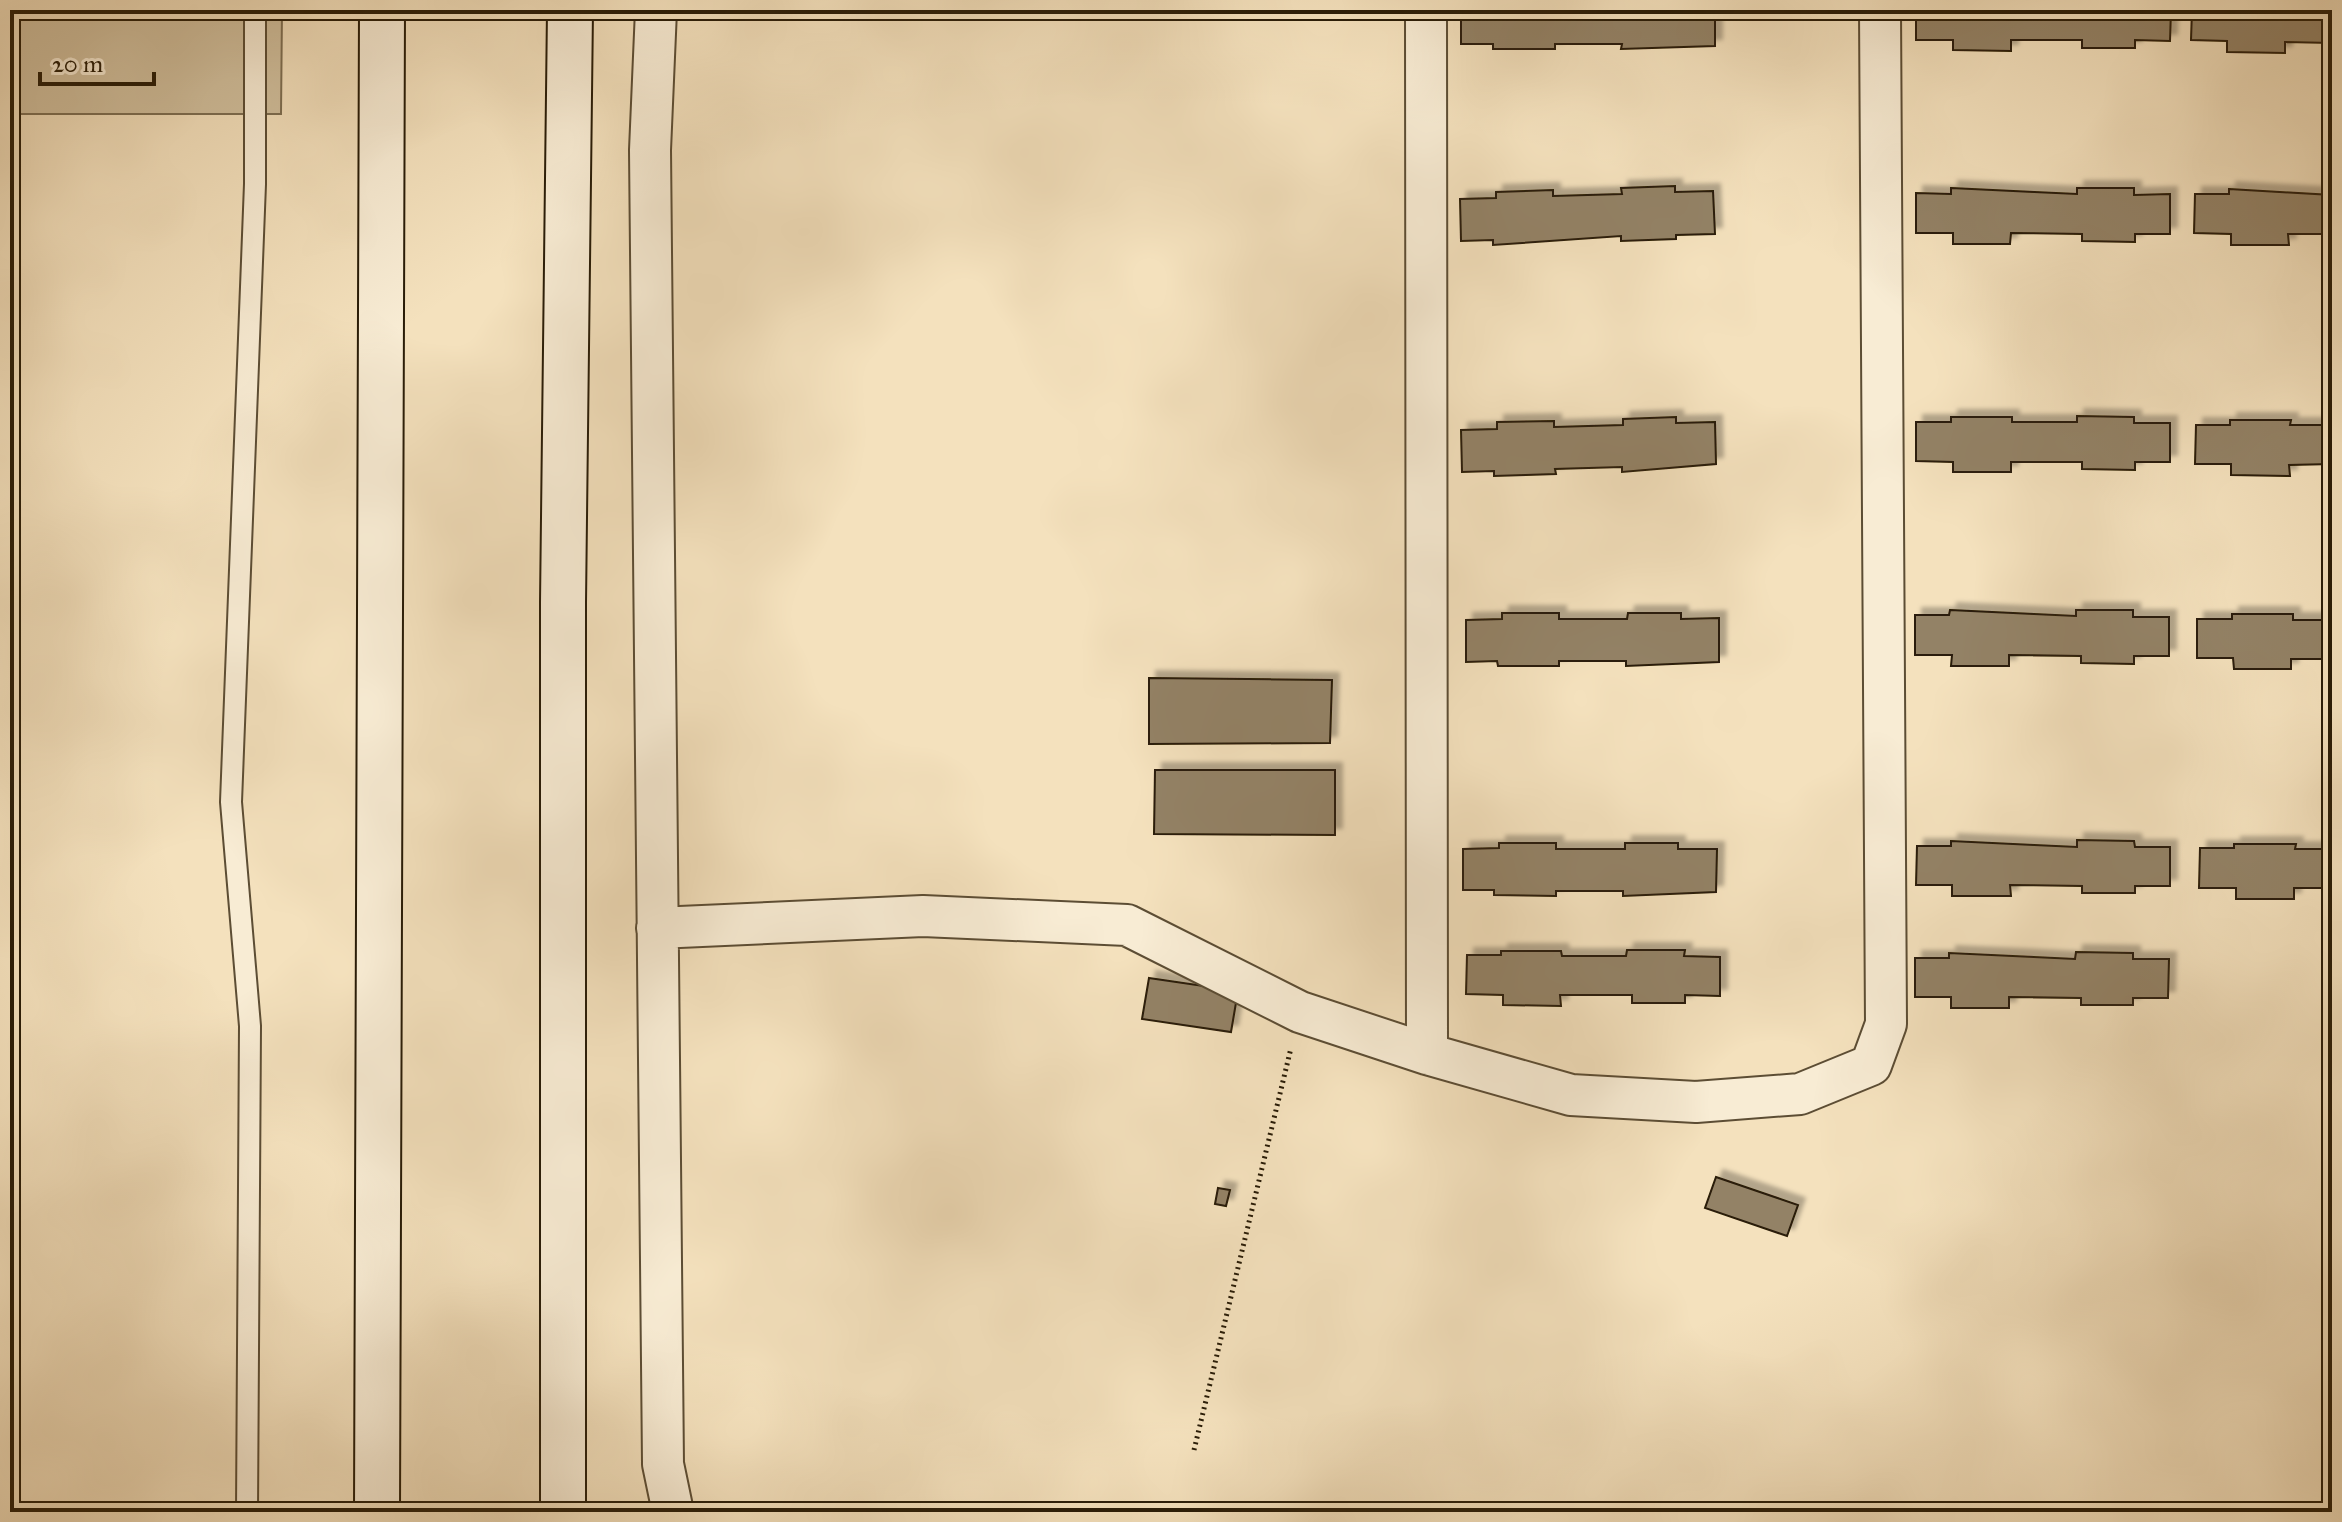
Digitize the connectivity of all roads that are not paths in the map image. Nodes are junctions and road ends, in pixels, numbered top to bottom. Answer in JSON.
{"nodes":[{"id":1,"x":255,"y":10,"type":"edge"},
{"id":2,"x":382,"y":10,"type":"edge"},
{"id":3,"x":570,"y":10,"type":"edge"},
{"id":4,"x":656,"y":10,"type":"edge"},
{"id":5,"x":1426,"y":10,"type":"edge"},
{"id":6,"x":1880,"y":10,"type":"edge"},
{"id":7,"x":657,"y":928,"type":"junction"},
{"id":8,"x":1427,"y":1054,"type":"junction"},
{"id":9,"x":247,"y":1512,"type":"edge"},
{"id":10,"x":377,"y":1512,"type":"edge"},
{"id":11,"x":563,"y":1512,"type":"edge"},
{"id":12,"x":673,"y":1512,"type":"edge"}],
"edges":[{"from":1,"to":9,"type":"lane"},
{"from":2,"to":10,"type":"main road"},
{"from":3,"to":11,"type":"main road"},
{"from":4,"to":7,"type":"street"},
{"from":5,"to":8,"type":"street"},
{"from":6,"to":8,"type":"street"},
{"from":7,"to":8,"type":"street"},
{"from":7,"to":12,"type":"street"}]}
